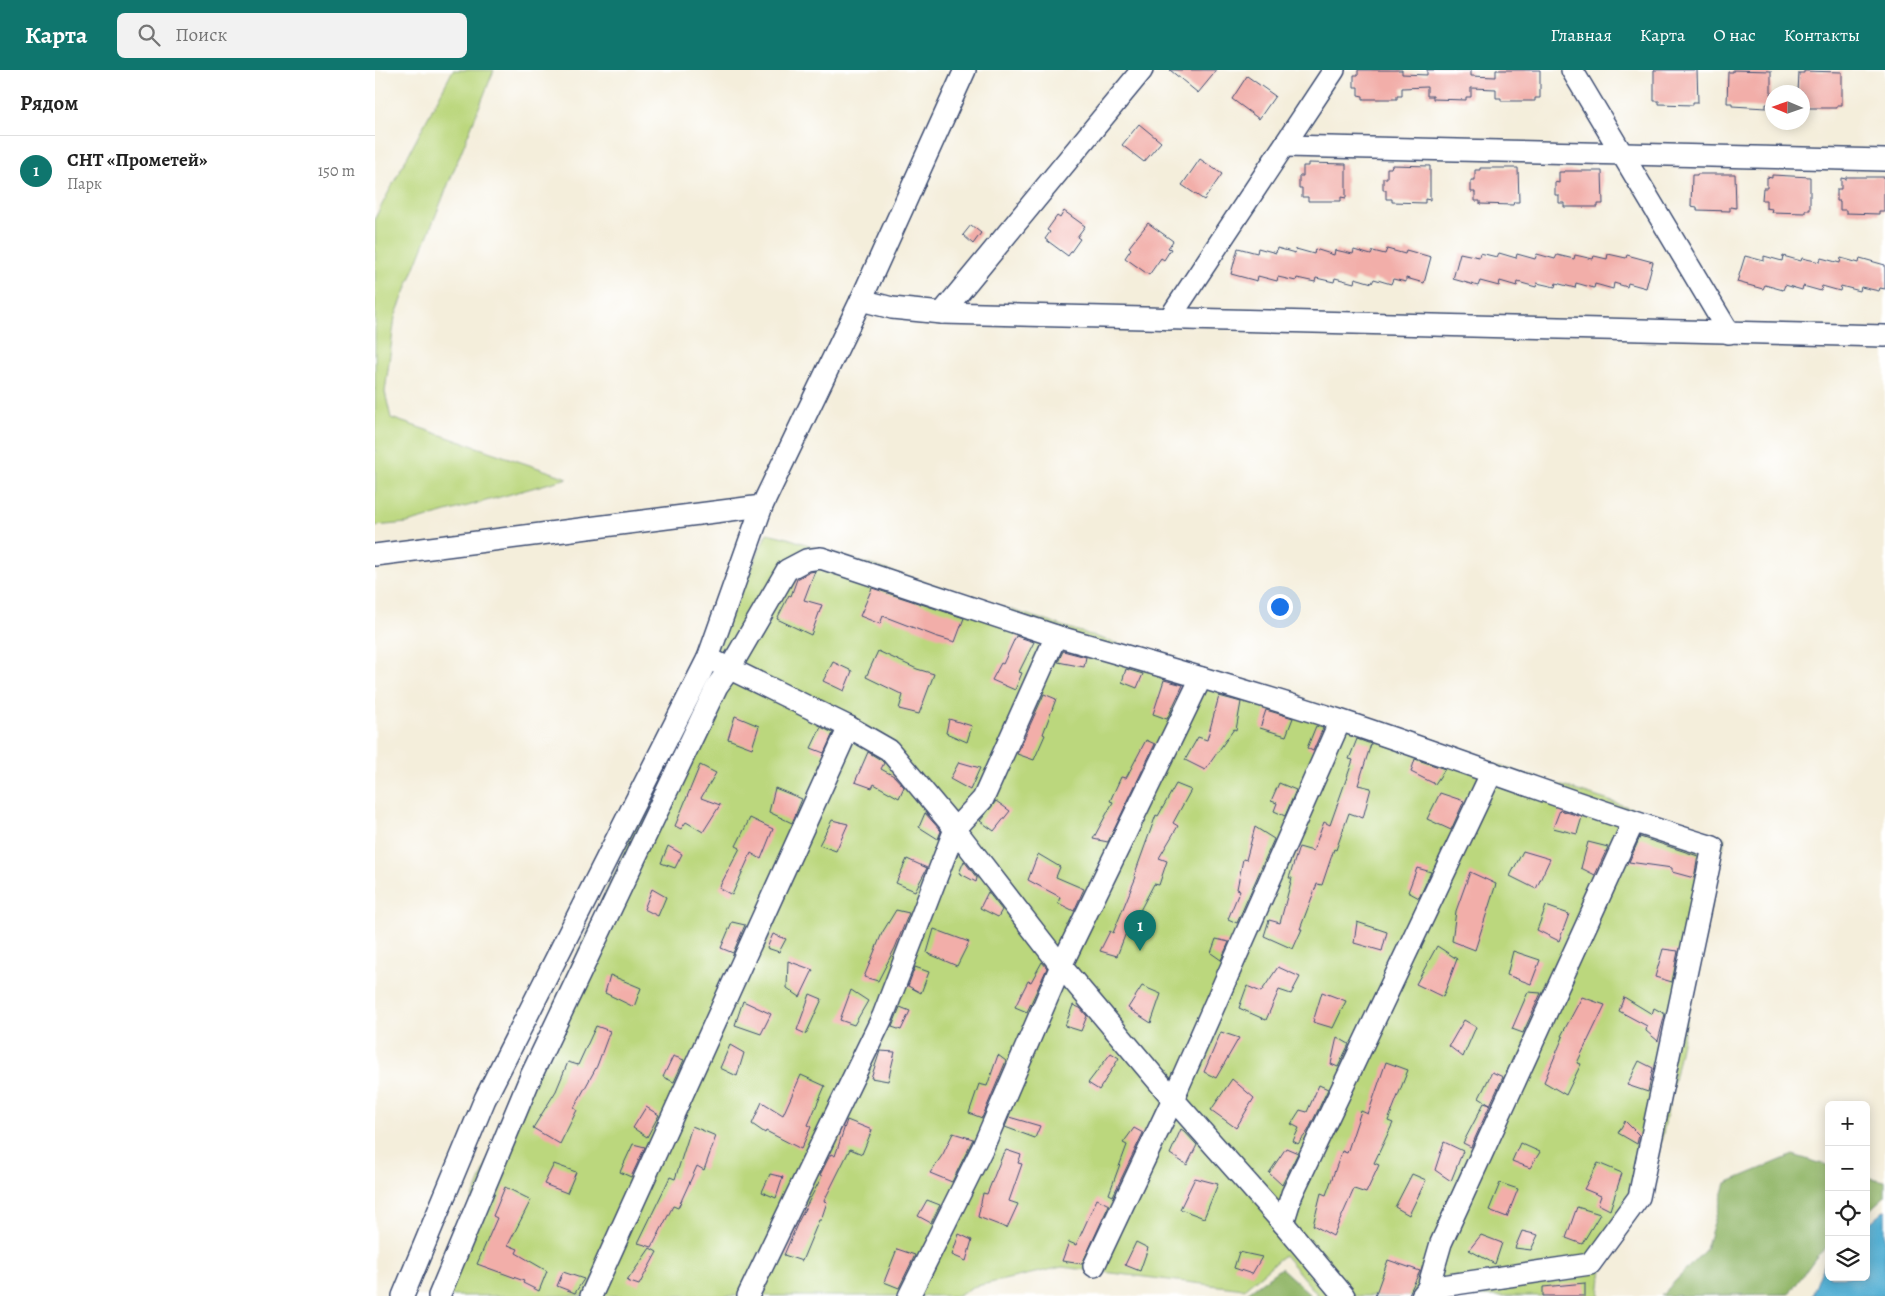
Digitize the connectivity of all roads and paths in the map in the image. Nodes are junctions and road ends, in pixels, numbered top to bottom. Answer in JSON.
{"nodes":[{"id":1,"x":965,"y":70,"type":"edge"},
{"id":2,"x":1142,"y":70,"type":"edge"},
{"id":3,"x":1334,"y":70,"type":"edge"},
{"id":4,"x":1572,"y":70,"type":"edge"},
{"id":5,"x":1285,"y":146,"type":"junction"},
{"id":6,"x":1621,"y":152,"type":"junction"},
{"id":7,"x":1885,"y":160,"type":"edge"},
{"id":8,"x":861,"y":300,"type":"junction"},
{"id":9,"x":942,"y":313,"type":"junction"},
{"id":10,"x":1169,"y":319,"type":"junction"},
{"id":11,"x":1729,"y":333,"type":"junction"},
{"id":12,"x":1885,"y":336,"type":"edge"},
{"id":13,"x":762,"y":506,"type":"junction"},
{"id":14,"x":375,"y":555,"type":"edge"},
{"id":15,"x":1056,"y":636,"type":"junction"},
{"id":16,"x":707,"y":658,"type":"junction"},
{"id":17,"x":730,"y":668,"type":"junction"},
{"id":18,"x":1201,"y":678,"type":"junction"},
{"id":19,"x":1340,"y":721,"type":"junction"},
{"id":20,"x":849,"y":727,"type":"junction"},
{"id":21,"x":1491,"y":772,"type":"junction"},
{"id":22,"x":1633,"y":822,"type":"junction"},
{"id":23,"x":955,"y":829,"type":"junction"},
{"id":24,"x":1061,"y":966,"type":"junction"},
{"id":25,"x":1173,"y":1099,"type":"junction"},
{"id":26,"x":1283,"y":1224,"type":"junction"},
{"id":27,"x":1094,"y":1266,"type":"dead end"},
{"id":28,"x":1425,"y":1292,"type":"edge"},
{"id":29,"x":403,"y":1296,"type":"edge"},
{"id":30,"x":439,"y":1296,"type":"edge"},
{"id":31,"x":591,"y":1296,"type":"edge"},
{"id":32,"x":748,"y":1296,"type":"edge"},
{"id":33,"x":909,"y":1296,"type":"edge"},
{"id":34,"x":1344,"y":1296,"type":"edge"}],
"edges":[{"from":1,"to":8,"type":"street"},
{"from":2,"to":9,"type":"street"},
{"from":3,"to":5,"type":"street"},
{"from":4,"to":6,"type":"street"},
{"from":5,"to":6,"type":"street"},
{"from":5,"to":10,"type":"street"},
{"from":6,"to":7,"type":"street"},
{"from":6,"to":11,"type":"street"},
{"from":8,"to":9,"type":"street"},
{"from":8,"to":13,"type":"street"},
{"from":9,"to":10,"type":"street"},
{"from":10,"to":11,"type":"street"},
{"from":11,"to":12,"type":"street"},
{"from":13,"to":14,"type":"street"},
{"from":13,"to":16,"type":"street"},
{"from":15,"to":17,"type":"street"},
{"from":15,"to":18,"type":"street"},
{"from":15,"to":23,"type":"street"},
{"from":16,"to":17,"type":"street"},
{"from":16,"to":29,"type":"street"},
{"from":17,"to":20,"type":"street"},
{"from":17,"to":30,"type":"street"},
{"from":18,"to":19,"type":"street"},
{"from":18,"to":24,"type":"street"},
{"from":19,"to":21,"type":"street"},
{"from":19,"to":25,"type":"street"},
{"from":20,"to":23,"type":"street"},
{"from":20,"to":31,"type":"street"},
{"from":21,"to":22,"type":"street"},
{"from":21,"to":26,"type":"street"},
{"from":22,"to":28,"type":"street"},
{"from":22,"to":28,"type":"street"},
{"from":23,"to":24,"type":"street"},
{"from":23,"to":32,"type":"street"},
{"from":24,"to":25,"type":"street"},
{"from":24,"to":33,"type":"street"},
{"from":25,"to":26,"type":"street"},
{"from":25,"to":27,"type":"street"},
{"from":26,"to":34,"type":"street"}]}
